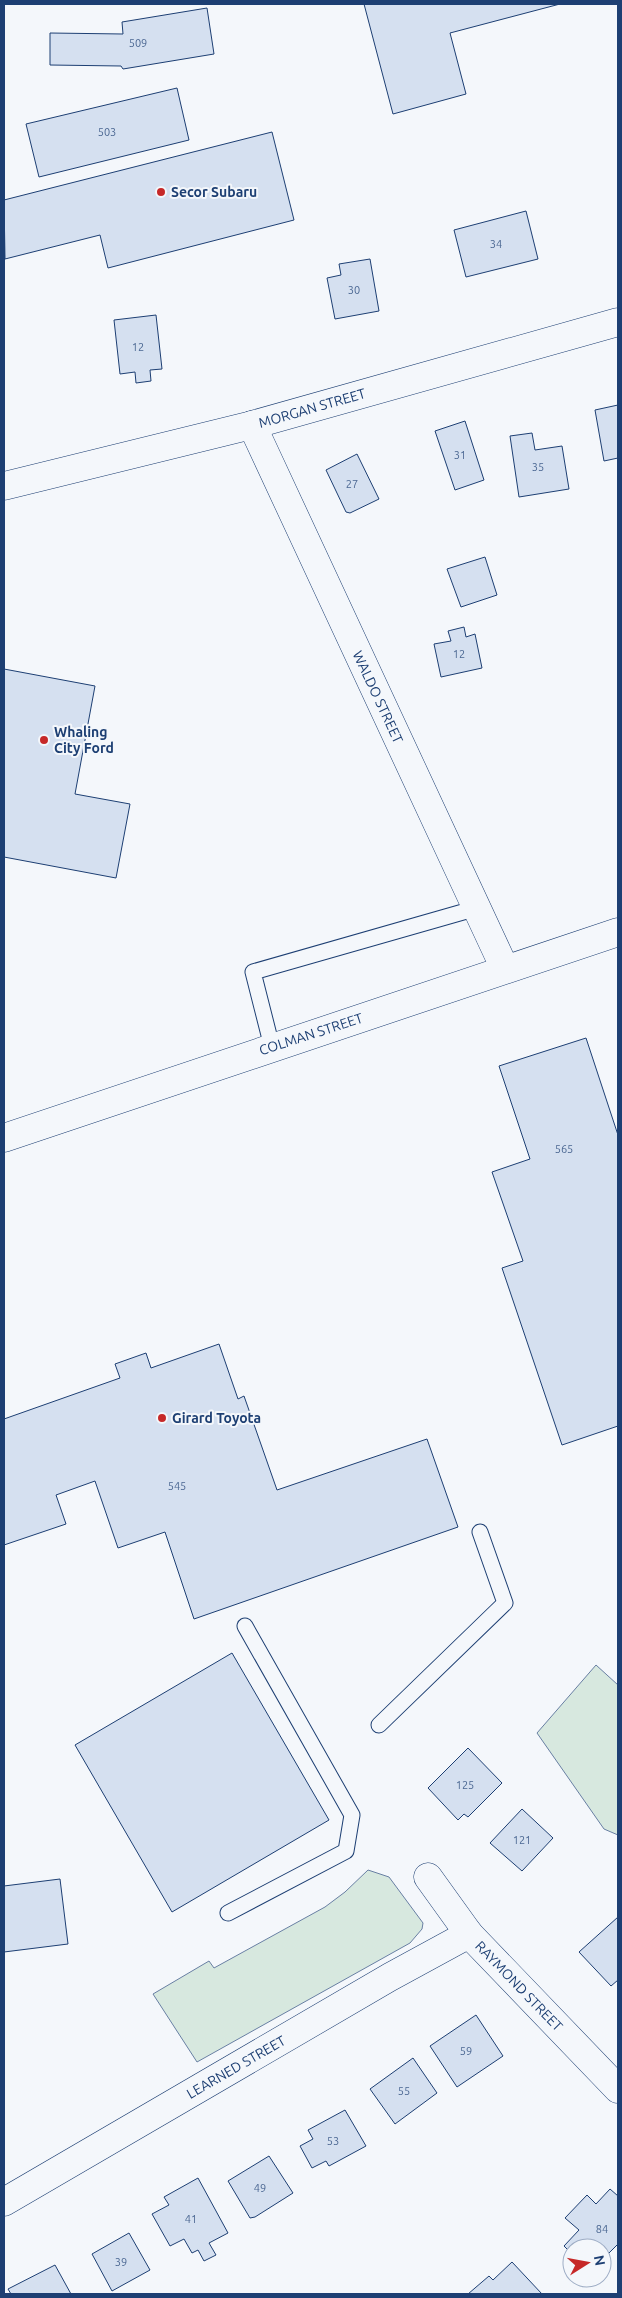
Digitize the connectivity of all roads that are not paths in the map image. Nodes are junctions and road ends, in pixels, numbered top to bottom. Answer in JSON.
{"nodes":[{"id":1,"x":618,"y":322,"type":"edge"},
{"id":2,"x":252,"y":425,"type":"junction"},
{"id":3,"x":4,"y":486,"type":"edge"},
{"id":4,"x":477,"y":908,"type":"junction"},
{"id":5,"x":617,"y":937,"type":"edge"},
{"id":6,"x":505,"y":970,"type":"junction"},
{"id":7,"x":272,"y":1047,"type":"junction"},
{"id":8,"x":4,"y":1138,"type":"edge"},
{"id":9,"x":480,"y":1532,"type":"dead end"},
{"id":10,"x":245,"y":1626,"type":"dead end"},
{"id":11,"x":379,"y":1725,"type":"dead end"},
{"id":12,"x":428,"y":1877,"type":"dead end"},
{"id":13,"x":228,"y":1913,"type":"dead end"},
{"id":14,"x":469,"y":1934,"type":"junction"},
{"id":15,"x":618,"y":2089,"type":"edge"},
{"id":16,"x":4,"y":2202,"type":"edge"}],
"edges":[{"from":1,"to":2,"type":"street","name":"MORGAN STREET"},
{"from":2,"to":3,"type":"street","name":"MORGAN STREET"},
{"from":2,"to":4,"type":"street","name":"WALDO STREET"},
{"from":4,"to":6,"type":"street","name":"WALDO STREET"},
{"from":4,"to":7,"type":"lane"},
{"from":5,"to":6,"type":"street","name":"COLMAN STREET"},
{"from":6,"to":7,"type":"street","name":"COLMAN STREET"},
{"from":7,"to":8,"type":"street","name":"COLMAN STREET"},
{"from":9,"to":11,"type":"lane"},
{"from":10,"to":13,"type":"lane"},
{"from":12,"to":14,"type":"street","name":"RAYMOND STREET"},
{"from":14,"to":15,"type":"street","name":"RAYMOND STREET"},
{"from":14,"to":16,"type":"street","name":"LEARNED STREET"}]}
